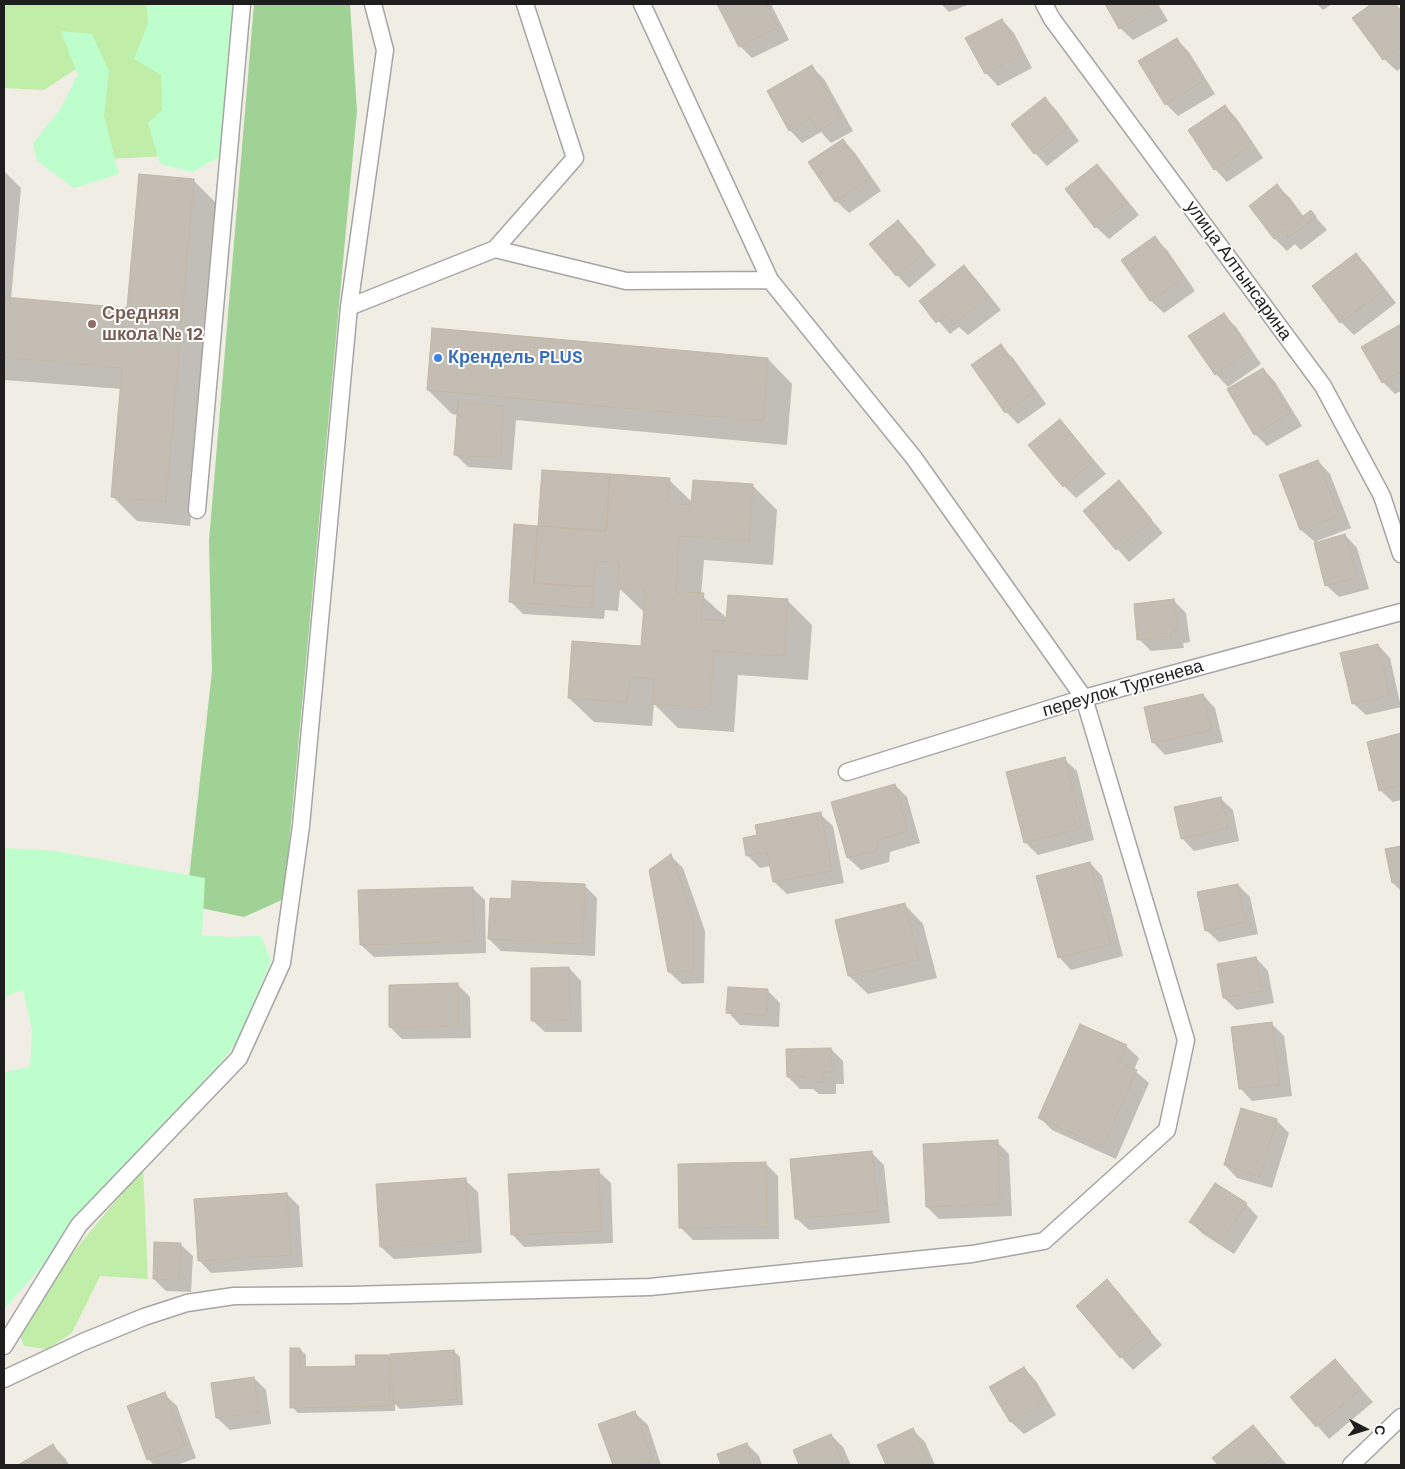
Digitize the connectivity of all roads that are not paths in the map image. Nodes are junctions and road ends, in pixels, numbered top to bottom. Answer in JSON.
{"nodes":[{"id":1,"x":242,"y":4,"type":"edge"},
{"id":2,"x":373,"y":4,"type":"edge"},
{"id":3,"x":525,"y":4,"type":"edge"},
{"id":4,"x":642,"y":4,"type":"edge"},
{"id":5,"x":1044,"y":4,"type":"edge"},
{"id":6,"x":495,"y":249,"type":"junction"},
{"id":7,"x":770,"y":280,"type":"junction"},
{"id":8,"x":349,"y":307,"type":"junction"},
{"id":9,"x":197,"y":510,"type":"dead end"},
{"id":10,"x":1401,"y":554,"type":"edge"},
{"id":11,"x":1401,"y":612,"type":"edge"},
{"id":12,"x":1084,"y":698,"type":"junction"},
{"id":13,"x":846,"y":772,"type":"dead end"},
{"id":14,"x":4,"y":1346,"type":"edge"},
{"id":15,"x":4,"y":1379,"type":"edge"},
{"id":16,"x":1401,"y":1416,"type":"edge"},
{"id":17,"x":1351,"y":1465,"type":"edge"}],
"edges":[{"from":1,"to":9,"type":"lane"},
{"from":2,"to":8,"type":"lane"},
{"from":3,"to":6,"type":"lane"},
{"from":4,"to":7,"type":"lane"},
{"from":5,"to":10,"type":"lane","name":"улица Алтынсарина"},
{"from":6,"to":7,"type":"lane"},
{"from":6,"to":8,"type":"lane"},
{"from":7,"to":12,"type":"lane"},
{"from":8,"to":14,"type":"lane"},
{"from":11,"to":12,"type":"lane","name":"переулок Тургенева"},
{"from":12,"to":13,"type":"lane","name":"переулок Тургенева"},
{"from":12,"to":15,"type":"lane"},
{"from":16,"to":17,"type":"lane"}]}
